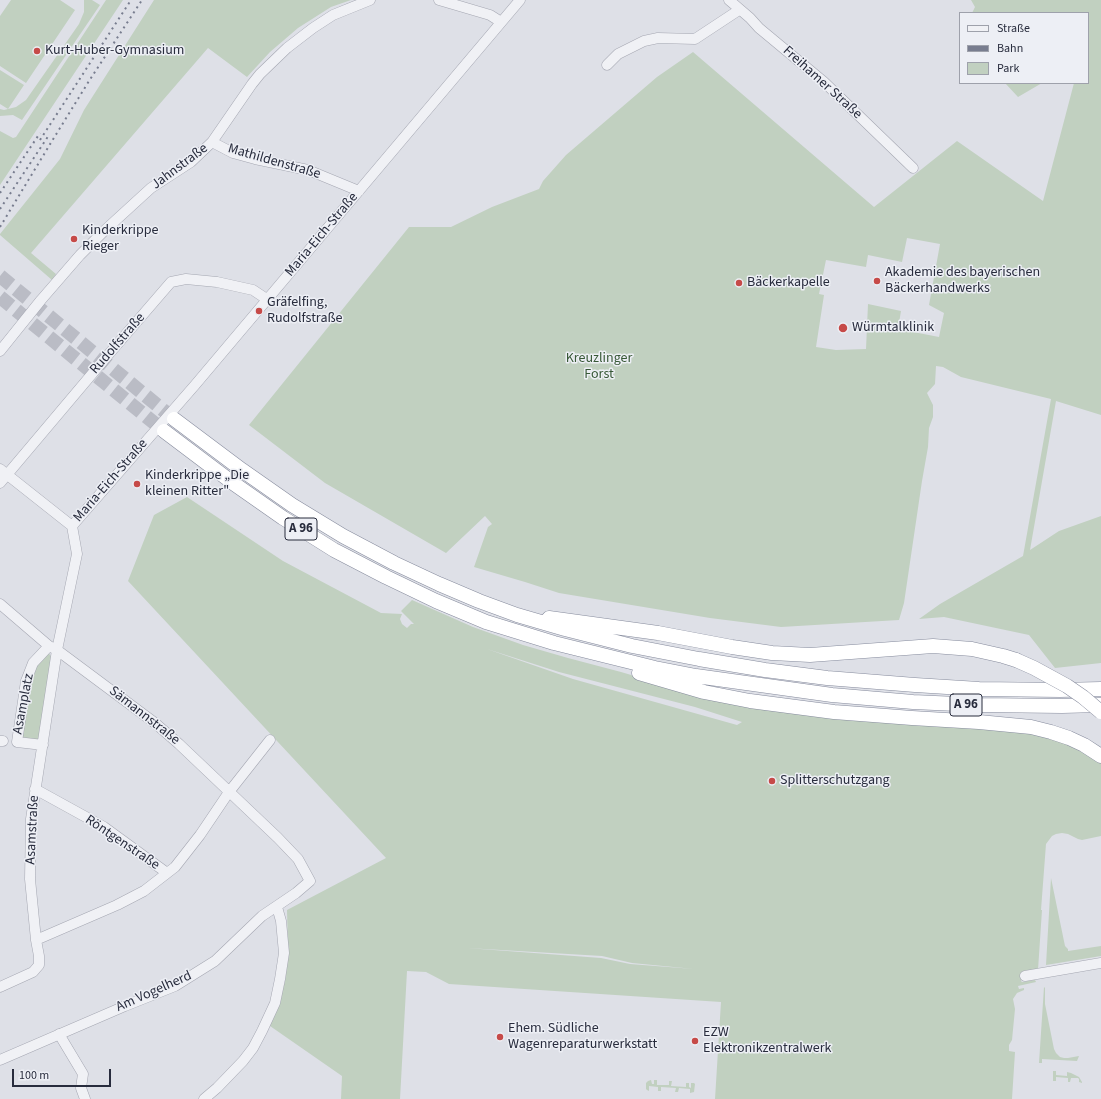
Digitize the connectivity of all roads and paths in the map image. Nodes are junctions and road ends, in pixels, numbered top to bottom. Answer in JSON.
{"nodes":[{"id":1,"x":370,"y":0,"type":"edge"},
{"id":2,"x":439,"y":0,"type":"edge"},
{"id":3,"x":520,"y":0,"type":"edge"},
{"id":4,"x":729,"y":0,"type":"edge"},
{"id":5,"x":739,"y":10,"type":"junction"},
{"id":6,"x":500,"y":22,"type":"junction"},
{"id":7,"x":607,"y":65,"type":"dead end"},
{"id":8,"x":212,"y":142,"type":"junction"},
{"id":9,"x":913,"y":168,"type":"dead end"},
{"id":10,"x":359,"y":191,"type":"junction"},
{"id":11,"x":268,"y":300,"type":"junction"},
{"id":12,"x":0,"y":351,"type":"edge"},
{"id":13,"x":174,"y":418,"type":"tunnel mouth"},
{"id":14,"x":164,"y":431,"type":"tunnel mouth"},
{"id":15,"x":3,"y":472,"type":"edge"},
{"id":16,"x":0,"y":483,"type":"edge"},
{"id":17,"x":72,"y":526,"type":"junction"},
{"id":18,"x":0,"y":604,"type":"edge"},
{"id":19,"x":517,"y":615,"type":"junction"},
{"id":20,"x":53,"y":648,"type":"junction"},
{"id":21,"x":607,"y":657,"type":"junction"},
{"id":22,"x":1101,"y":689,"type":"edge"},
{"id":23,"x":1101,"y":704,"type":"edge"},
{"id":24,"x":1101,"y":712,"type":"edge"},
{"id":25,"x":270,"y":740,"type":"dead end"},
{"id":26,"x":43,"y":745,"type":"junction"},
{"id":27,"x":1101,"y":756,"type":"edge"},
{"id":28,"x":35,"y":789,"type":"junction"},
{"id":29,"x":229,"y":792,"type":"junction"},
{"id":30,"x":167,"y":874,"type":"junction"},
{"id":31,"x":310,"y":881,"type":"joint"},
{"id":32,"x":277,"y":907,"type":"junction"},
{"id":33,"x":36,"y":940,"type":"junction"},
{"id":34,"x":1101,"y":963,"type":"edge"},
{"id":35,"x":1025,"y":976,"type":"dead end"},
{"id":36,"x":0,"y":987,"type":"edge"},
{"id":37,"x":59,"y":1034,"type":"junction"},
{"id":38,"x":0,"y":1060,"type":"edge"},
{"id":39,"x":85,"y":1099,"type":"edge"},
{"id":40,"x":204,"y":1099,"type":"edge"}],
"edges":[{"from":1,"to":8,"type":"street","name":"Jahnstraße"},
{"from":2,"to":6,"type":"street"},
{"from":3,"to":6,"type":"street","name":"Maria-Eich-Straße"},
{"from":4,"to":5,"type":"street","name":"Freihamer Straße"},
{"from":5,"to":7,"type":"street"},
{"from":5,"to":9,"type":"street","name":"Freihamer Straße"},
{"from":6,"to":10,"type":"street","name":"Maria-Eich-Straße"},
{"from":8,"to":10,"type":"street","name":"Mathildenstraße"},
{"from":8,"to":12,"type":"street","name":"Jahnstraße"},
{"from":10,"to":11,"type":"street","name":"Maria-Eich-Straße"},
{"from":11,"to":15,"type":"street","name":"Rudolfstraße"},
{"from":11,"to":17,"type":"street","name":"Maria-Eich-Straße"},
{"from":13,"to":19,"type":"highway","number":"A 96"},
{"from":14,"to":21,"type":"highway","number":"A 96"},
{"from":15,"to":16,"type":"street","name":"Rudolfstraße"},
{"from":15,"to":17,"type":"street","name":"Maria-Eich-Straße"},
{"from":17,"to":20,"type":"street"},
{"from":18,"to":20,"type":"street","name":"Sämannstraße"},
{"from":19,"to":22,"type":"highway","number":"A 96"},
{"from":19,"to":24,"type":"highway","bridge":true},
{"from":20,"to":26,"type":"street","name":"Asamstraße"},
{"from":20,"to":26,"type":"street","name":"Asamplatz"},
{"from":20,"to":29,"type":"street","name":"Sämannstraße"},
{"from":21,"to":23,"type":"highway","number":"A 96"},
{"from":21,"to":27,"type":"highway"},
{"from":25,"to":29,"type":"street"},
{"from":26,"to":28,"type":"street","name":"Asamstraße"},
{"from":28,"to":30,"type":"street","name":"Röntgenstraße"},
{"from":28,"to":33,"type":"street","name":"Asamstraße"},
{"from":29,"to":30,"type":"street"},
{"from":29,"to":31,"type":"street","name":"Sämannstraße"},
{"from":30,"to":33,"type":"street"},
{"from":31,"to":32,"type":"street","name":"Am Vogelherd"},
{"from":32,"to":37,"type":"street","name":"Am Vogelherd"},
{"from":32,"to":40,"type":"street"},
{"from":33,"to":36,"type":"street","name":"Asamstraße"},
{"from":34,"to":35,"type":"street"},
{"from":37,"to":38,"type":"street","name":"Am Vogelherd"},
{"from":37,"to":39,"type":"street"}]}
